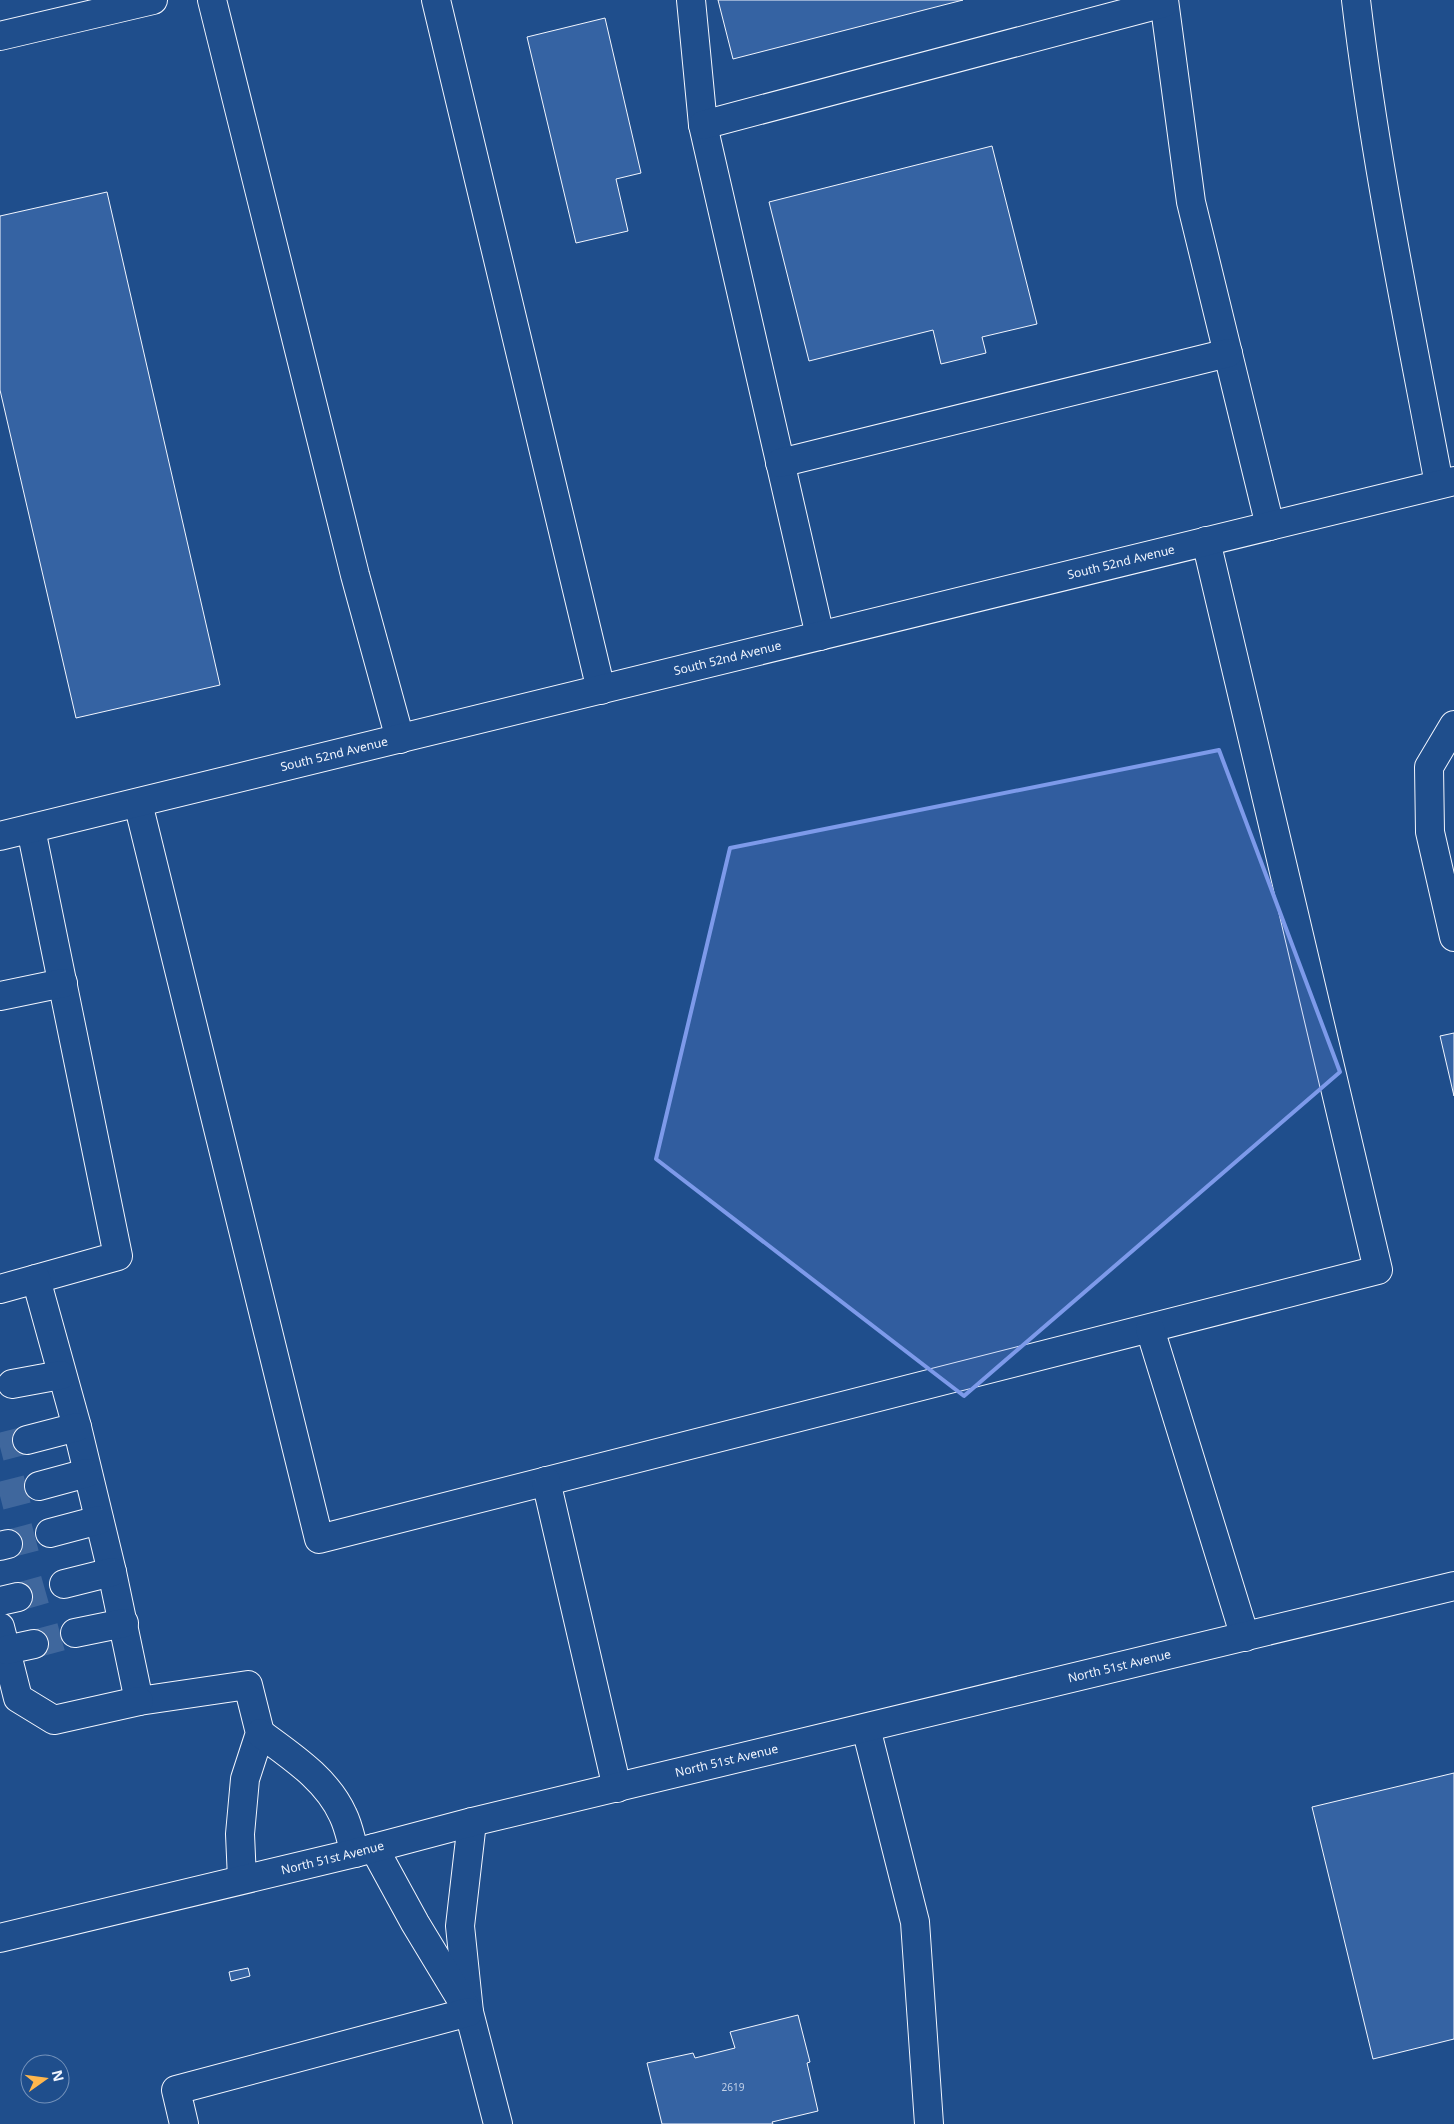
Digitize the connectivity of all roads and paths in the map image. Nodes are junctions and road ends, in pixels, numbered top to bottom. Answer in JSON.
{"nodes":[{"id":1,"x":153,"y":0,"type":"edge"},
{"id":2,"x":212,"y":0,"type":"edge"},
{"id":3,"x":436,"y":0,"type":"edge"},
{"id":4,"x":690,"y":0,"type":"edge"},
{"id":5,"x":1356,"y":0,"type":"edge"},
{"id":6,"x":1164,"y":2,"type":"edge"},
{"id":7,"x":0,"y":36,"type":"edge"},
{"id":8,"x":703,"y":124,"type":"junction"},
{"id":9,"x":1228,"y":353,"type":"junction"},
{"id":10,"x":780,"y":463,"type":"junction"},
{"id":11,"x":1447,"y":482,"type":"edge"},
{"id":12,"x":1270,"y":526,"type":"junction"},
{"id":13,"x":1206,"y":541,"type":"junction"},
{"id":14,"x":820,"y":636,"type":"junction"},
{"id":15,"x":601,"y":690,"type":"junction"},
{"id":16,"x":1454,"y":725,"type":"edge"},
{"id":17,"x":400,"y":739,"type":"junction"},
{"id":18,"x":138,"y":803,"type":"junction"},
{"id":19,"x":31,"y":829,"type":"junction"},
{"id":20,"x":0,"y":836,"type":"edge"},
{"id":21,"x":1454,"y":937,"type":"edge"},
{"id":22,"x":63,"y":983,"type":"junction"},
{"id":23,"x":0,"y":996,"type":"edge"},
{"id":24,"x":36,"y":1279,"type":"junction"},
{"id":25,"x":0,"y":1289,"type":"edge"},
{"id":26,"x":1150,"y":1328,"type":"junction"},
{"id":27,"x":61,"y":1375,"type":"junction"},
{"id":28,"x":12,"y":1384,"type":"dead end"},
{"id":29,"x":76,"y":1428,"type":"junction"},
{"id":30,"x":27,"y":1440,"type":"tunnel mouth"},
{"id":31,"x":87,"y":1473,"type":"junction"},
{"id":32,"x":546,"y":1481,"type":"junction"},
{"id":33,"x":39,"y":1486,"type":"tunnel mouth"},
{"id":34,"x":99,"y":1520,"type":"junction"},
{"id":35,"x":50,"y":1533,"type":"tunnel mouth"},
{"id":36,"x":112,"y":1572,"type":"junction"},
{"id":37,"x":64,"y":1584,"type":"tunnel mouth"},
{"id":38,"x":1454,"y":1586,"type":"edge"},
{"id":39,"x":124,"y":1623,"type":"junction"},
{"id":40,"x":75,"y":1633,"type":"tunnel mouth"},
{"id":41,"x":1245,"y":1636,"type":"junction"},
{"id":42,"x":3,"y":1639,"type":"edge"},
{"id":43,"x":34,"y":1644,"type":"tunnel mouth"},
{"id":44,"x":139,"y":1701,"type":"junction"},
{"id":45,"x":866,"y":1728,"type":"junction"},
{"id":46,"x":260,"y":1734,"type":"junction"},
{"id":47,"x":616,"y":1788,"type":"junction"},
{"id":48,"x":472,"y":1822,"type":"junction"},
{"id":49,"x":365,"y":1850,"type":"junction"},
{"id":50,"x":242,"y":1879,"type":"junction"},
{"id":51,"x":0,"y":1938,"type":"edge"},
{"id":52,"x":469,"y":2012,"type":"junction"},
{"id":53,"x":184,"y":2124,"type":"edge"},
{"id":54,"x":498,"y":2124,"type":"edge"},
{"id":55,"x":930,"y":2124,"type":"edge"}],
"edges":[{"from":1,"to":7,"type":"street"},
{"from":2,"to":17,"type":"street"},
{"from":3,"to":15,"type":"street"},
{"from":4,"to":8,"type":"street"},
{"from":5,"to":11,"type":"street"},
{"from":6,"to":8,"type":"street"},
{"from":6,"to":9,"type":"street"},
{"from":8,"to":10,"type":"street"},
{"from":9,"to":10,"type":"street"},
{"from":9,"to":12,"type":"street"},
{"from":10,"to":14,"type":"street"},
{"from":11,"to":12,"type":"street","name":"South 52nd Avenue"},
{"from":12,"to":13,"type":"street","name":"South 52nd Avenue"},
{"from":13,"to":14,"type":"street","name":"South 52nd Avenue"},
{"from":13,"to":26,"type":"street"},
{"from":14,"to":15,"type":"street","name":"South 52nd Avenue"},
{"from":15,"to":17,"type":"street","name":"South 52nd Avenue"},
{"from":16,"to":21,"type":"street"},
{"from":17,"to":18,"type":"street","name":"South 52nd Avenue"},
{"from":18,"to":19,"type":"street","name":"South 52nd Avenue"},
{"from":18,"to":32,"type":"street"},
{"from":19,"to":20,"type":"street","name":"South 52nd Avenue"},
{"from":19,"to":22,"type":"street"},
{"from":22,"to":23,"type":"street"},
{"from":22,"to":24,"type":"street"},
{"from":24,"to":25,"type":"street"},
{"from":24,"to":27,"type":"street"},
{"from":26,"to":32,"type":"street"},
{"from":26,"to":41,"type":"street"},
{"from":27,"to":28,"type":"street"},
{"from":27,"to":29,"type":"street"},
{"from":29,"to":30,"type":"street"},
{"from":29,"to":31,"type":"street"},
{"from":31,"to":33,"type":"street"},
{"from":31,"to":34,"type":"street"},
{"from":32,"to":47,"type":"street"},
{"from":34,"to":35,"type":"street"},
{"from":34,"to":36,"type":"street"},
{"from":36,"to":37,"type":"street"},
{"from":36,"to":39,"type":"street"},
{"from":38,"to":41,"type":"street","name":"North 51st Avenue"},
{"from":39,"to":40,"type":"street"},
{"from":39,"to":44,"type":"street"},
{"from":41,"to":45,"type":"street","name":"North 51st Avenue"},
{"from":42,"to":43,"type":"street"},
{"from":42,"to":44,"type":"street"},
{"from":44,"to":46,"type":"street"},
{"from":45,"to":47,"type":"street","name":"North 51st Avenue"},
{"from":45,"to":55,"type":"street"},
{"from":46,"to":49,"type":"street"},
{"from":46,"to":50,"type":"street"},
{"from":47,"to":48,"type":"street","name":"North 51st Avenue"},
{"from":48,"to":49,"type":"street","name":"North 51st Avenue"},
{"from":48,"to":52,"type":"street"},
{"from":49,"to":50,"type":"street","name":"North 51st Avenue"},
{"from":49,"to":52,"type":"street"},
{"from":50,"to":51,"type":"street","name":"North 51st Avenue"},
{"from":52,"to":53,"type":"street"},
{"from":52,"to":54,"type":"street"}]}
